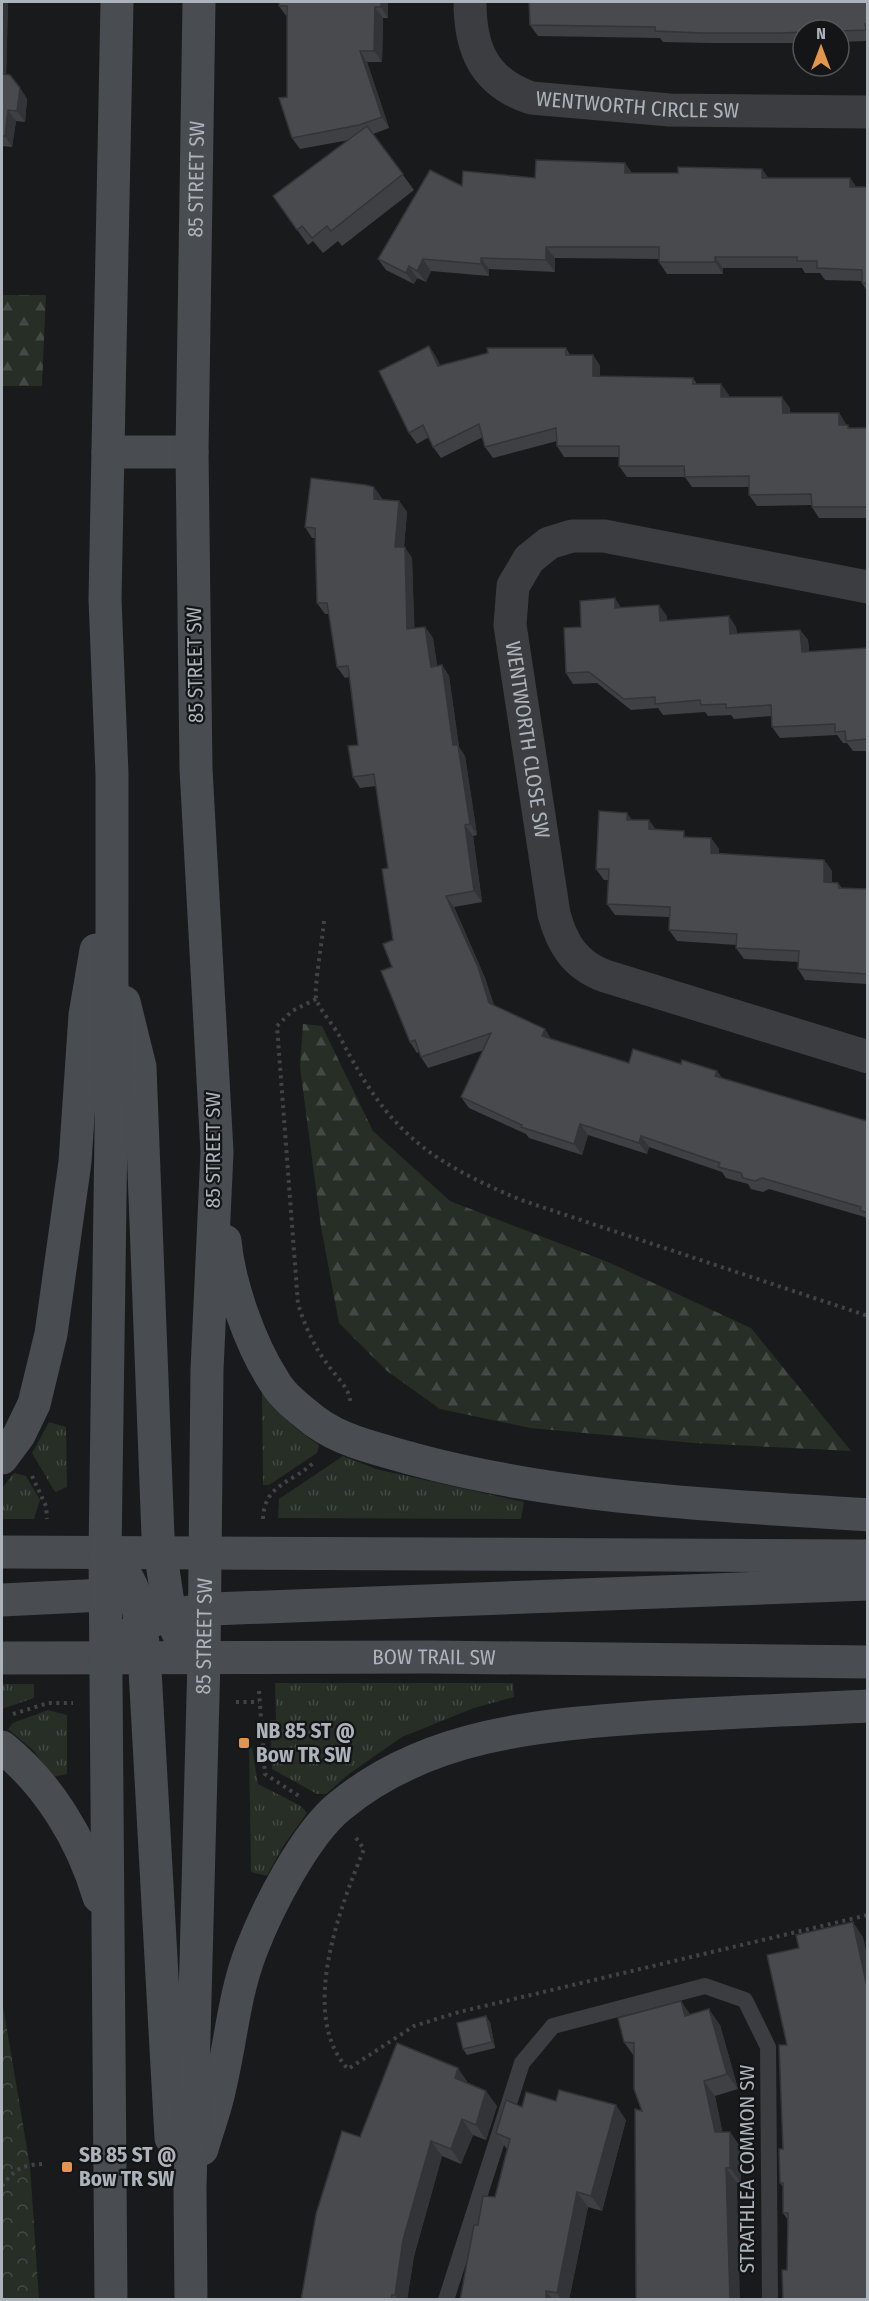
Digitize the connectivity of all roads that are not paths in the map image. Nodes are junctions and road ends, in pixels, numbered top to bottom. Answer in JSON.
{"nodes":[{"id":1,"x":117,"y":2,"type":"edge"},
{"id":2,"x":199,"y":2,"type":"edge"},
{"id":3,"x":470,"y":2,"type":"edge"},
{"id":4,"x":867,"y":112,"type":"edge"},
{"id":5,"x":108,"y":452,"type":"junction"},
{"id":6,"x":192,"y":452,"type":"junction"},
{"id":7,"x":867,"y":587,"type":"edge"},
{"id":8,"x":112,"y":844,"type":"junction"},
{"id":9,"x":112,"y":953,"type":"junction"},
{"id":10,"x":867,"y":1057,"type":"edge"},
{"id":11,"x":217,"y":1152,"type":"junction"},
{"id":12,"x":16,"y":1464,"type":"edge"},
{"id":13,"x":867,"y":1515,"type":"edge"},
{"id":14,"x":2,"y":1552,"type":"edge"},
{"id":15,"x":105,"y":1553,"type":"junction"},
{"id":16,"x":160,"y":1553,"type":"junction"},
{"id":17,"x":204,"y":1553,"type":"junction"},
{"id":18,"x":867,"y":1556,"type":"edge"},
{"id":19,"x":867,"y":1584,"type":"edge"},
{"id":20,"x":2,"y":1600,"type":"edge"},
{"id":21,"x":143,"y":1604,"type":"junction"},
{"id":22,"x":204,"y":1610,"type":"junction"},
{"id":23,"x":2,"y":1658,"type":"edge"},
{"id":24,"x":145,"y":1659,"type":"junction"},
{"id":25,"x":204,"y":1659,"type":"junction"},
{"id":26,"x":105,"y":1660,"type":"junction"},
{"id":27,"x":867,"y":1662,"type":"edge"},
{"id":28,"x":867,"y":1706,"type":"edge"},
{"id":29,"x":2,"y":1747,"type":"edge"},
{"id":30,"x":107,"y":1927,"type":"junction"},
{"id":31,"x":189,"y":2188,"type":"junction"},
{"id":32,"x":111,"y":2300,"type":"edge"},
{"id":33,"x":180,"y":2300,"type":"edge"},
{"id":34,"x":190,"y":2300,"type":"edge"},
{"id":35,"x":446,"y":2300,"type":"edge"},
{"id":36,"x":770,"y":2300,"type":"edge"}],
"edges":[{"from":1,"to":5,"type":"main road"},
{"from":2,"to":6,"type":"main road","name":"85 STREET SW"},
{"from":3,"to":4,"type":"street","name":"WENTWORTH CIRCLE SW"},
{"from":5,"to":6,"type":"main road"},
{"from":5,"to":8,"type":"main road"},
{"from":6,"to":11,"type":"main road","name":"85 STREET SW"},
{"from":7,"to":10,"type":"street","name":"WENTWORTH CLOSE SW"},
{"from":8,"to":9,"type":"main road"},
{"from":8,"to":12,"type":"main road"},
{"from":9,"to":15,"type":"main road"},
{"from":9,"to":16,"type":"main road"},
{"from":11,"to":13,"type":"main road"},
{"from":11,"to":17,"type":"main road","name":"85 STREET SW"},
{"from":14,"to":15,"type":"main road"},
{"from":15,"to":16,"type":"main road"},
{"from":15,"to":21,"type":"main road"},
{"from":16,"to":17,"type":"main road"},
{"from":16,"to":21,"type":"main road"},
{"from":17,"to":18,"type":"main road"},
{"from":17,"to":21,"type":"main road"},
{"from":17,"to":22,"type":"main road","name":"85 STREET SW"},
{"from":19,"to":22,"type":"main road"},
{"from":20,"to":21,"type":"main road"},
{"from":21,"to":22,"type":"main road"},
{"from":21,"to":24,"type":"main road"},
{"from":21,"to":25,"type":"main road"},
{"from":21,"to":26,"type":"main road"},
{"from":21,"to":26,"type":"main road"},
{"from":22,"to":25,"type":"main road","name":"85 STREET SW"},
{"from":23,"to":26,"type":"main road","name":"BOW TRAIL SW"},
{"from":24,"to":25,"type":"main road","name":"BOW TRAIL SW"},
{"from":24,"to":26,"type":"main road","name":"BOW TRAIL SW"},
{"from":24,"to":33,"type":"main road"},
{"from":25,"to":27,"type":"main road","name":"BOW TRAIL SW"},
{"from":25,"to":31,"type":"main road","name":"85 STREET SW"},
{"from":26,"to":30,"type":"main road"},
{"from":28,"to":31,"type":"main road"},
{"from":29,"to":30,"type":"main road"},
{"from":30,"to":32,"type":"main road"},
{"from":31,"to":34,"type":"main road","name":"85 STREET SW"},
{"from":35,"to":36,"type":"lane","name":"STRATHLEA COMMON SW"}]}
